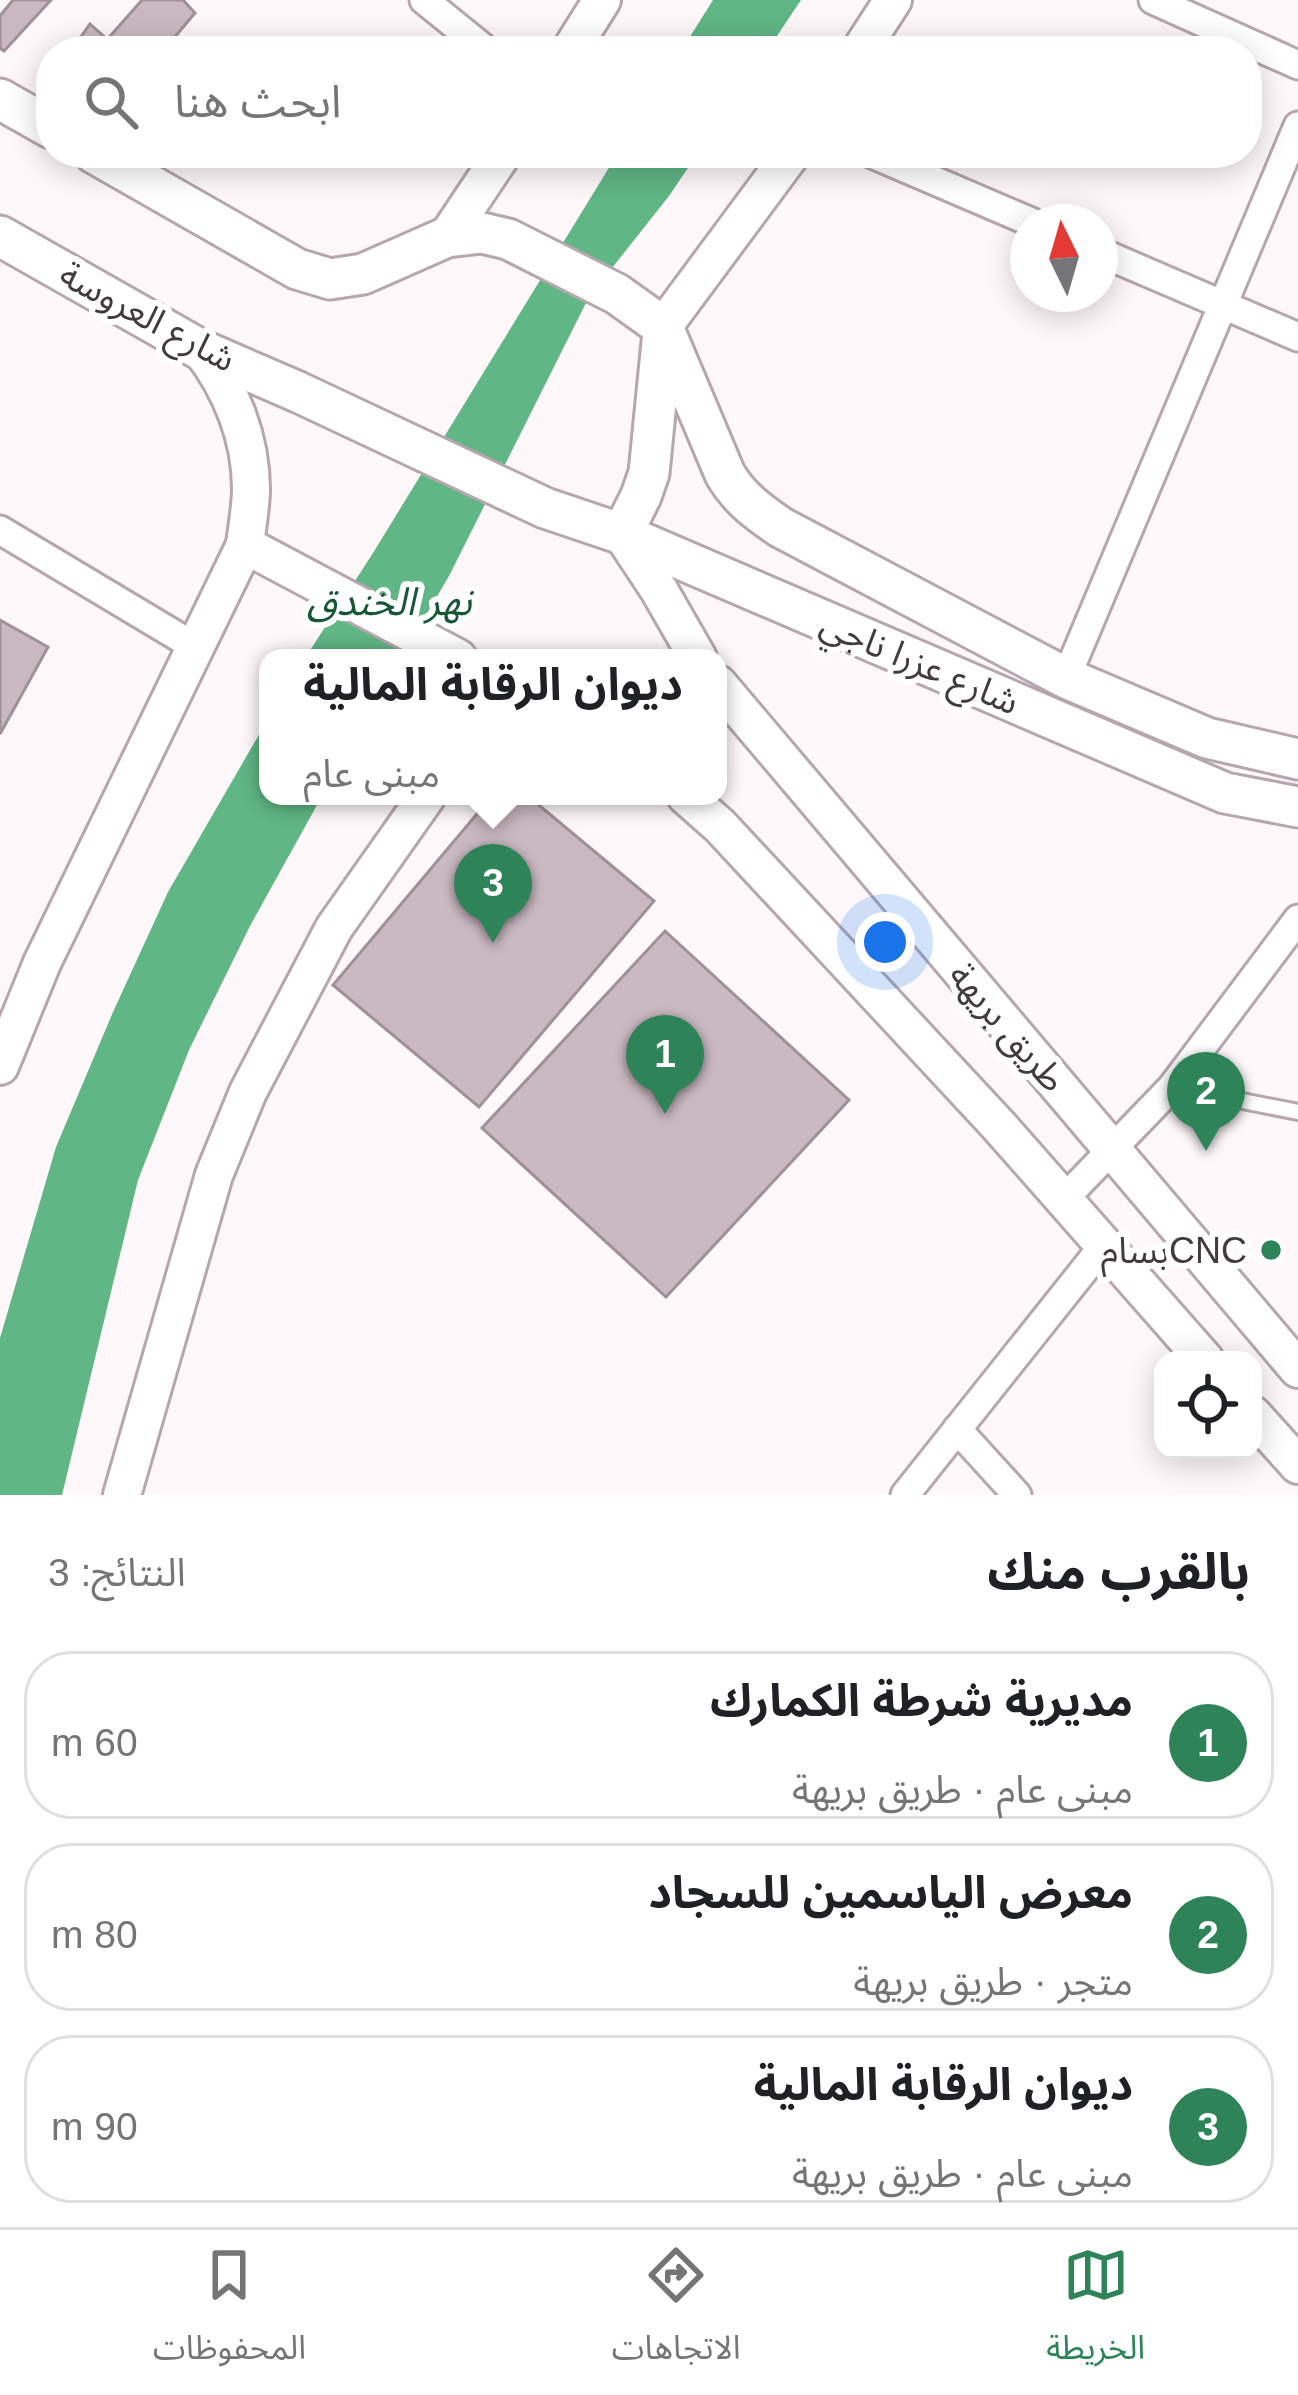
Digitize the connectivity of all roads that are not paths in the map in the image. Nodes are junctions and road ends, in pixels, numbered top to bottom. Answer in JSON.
{"nodes":[{"id":1,"x":424,"y":0,"type":"edge"},
{"id":2,"x":602,"y":0,"type":"edge"},
{"id":3,"x":892,"y":0,"type":"edge"},
{"id":4,"x":1153,"y":0,"type":"edge"},
{"id":5,"x":468,"y":36,"type":"edge"},
{"id":6,"x":579,"y":36,"type":"edge"},
{"id":7,"x":869,"y":36,"type":"edge"},
{"id":8,"x":1233,"y":36,"type":"edge"},
{"id":9,"x":1262,"y":49,"type":"edge"},
{"id":10,"x":1298,"y":65,"type":"edge"},
{"id":11,"x":0,"y":99,"type":"edge"},
{"id":12,"x":36,"y":119,"type":"edge"},
{"id":13,"x":1298,"y":126,"type":"edge"},
{"id":14,"x":120,"y":168,"type":"edge"},
{"id":15,"x":493,"y":168,"type":"edge"},
{"id":16,"x":781,"y":168,"type":"edge"},
{"id":17,"x":905,"y":168,"type":"edge"},
{"id":18,"x":1010,"y":213,"type":"edge"},
{"id":19,"x":0,"y":236,"type":"edge"},
{"id":20,"x":447,"y":237,"type":"junction"},
{"id":21,"x":1118,"y":260,"type":"edge"},
{"id":22,"x":1223,"y":304,"type":"junction"},
{"id":23,"x":663,"y":327,"type":"junction"},
{"id":24,"x":1298,"y":337,"type":"edge"},
{"id":25,"x":201,"y":350,"type":"junction"},
{"id":26,"x":545,"y":508,"type":"joint"},
{"id":27,"x":0,"y":530,"type":"edge"},
{"id":28,"x":622,"y":534,"type":"junction"},
{"id":29,"x":245,"y":545,"type":"junction"},
{"id":30,"x":196,"y":648,"type":"junction"},
{"id":31,"x":441,"y":649,"type":"edge"},
{"id":32,"x":693,"y":649,"type":"edge"},
{"id":33,"x":1066,"y":678,"type":"junction"},
{"id":34,"x":727,"y":695,"type":"edge"},
{"id":35,"x":1298,"y":758,"type":"edge"},
{"id":36,"x":421,"y":805,"type":"edge"},
{"id":37,"x":696,"y":805,"type":"edge"},
{"id":38,"x":1298,"y":807,"type":"edge"},
{"id":39,"x":1298,"y":919,"type":"edge"},
{"id":40,"x":0,"y":1066,"type":"edge"},
{"id":41,"x":1172,"y":1088,"type":"junction"},
{"id":42,"x":1298,"y":1112,"type":"edge"},
{"id":43,"x":1114,"y":1150,"type":"junction"},
{"id":44,"x":1063,"y":1200,"type":"junction"},
{"id":45,"x":1103,"y":1245,"type":"junction"},
{"id":46,"x":1197,"y":1351,"type":"edge"},
{"id":47,"x":1298,"y":1369,"type":"edge"},
{"id":48,"x":1262,"y":1424,"type":"edge"},
{"id":49,"x":957,"y":1429,"type":"junction"},
{"id":50,"x":1298,"y":1466,"type":"edge"},
{"id":51,"x":122,"y":1495,"type":"edge"},
{"id":52,"x":904,"y":1495,"type":"edge"},
{"id":53,"x":1016,"y":1495,"type":"edge"}],
"edges":[{"from":1,"to":5,"type":"street"},
{"from":2,"to":6,"type":"main road"},
{"from":3,"to":7,"type":"main road"},
{"from":4,"to":8,"type":"street"},
{"from":9,"to":10,"type":"street"},
{"from":11,"to":12,"type":"main road"},
{"from":13,"to":22,"type":"street"},
{"from":14,"to":20,"type":"main road"},
{"from":15,"to":20,"type":"main road"},
{"from":16,"to":23,"type":"main road"},
{"from":17,"to":18,"type":"street"},
{"from":19,"to":25,"type":"main road","name":"شارع العروسة"},
{"from":20,"to":23,"type":"main road"},
{"from":21,"to":22,"type":"street"},
{"from":22,"to":24,"type":"street"},
{"from":22,"to":33,"type":"street"},
{"from":23,"to":28,"type":"main road"},
{"from":23,"to":33,"type":"main road","name":"شارع عزرا ناجي"},
{"from":25,"to":26,"type":"main road","name":"شارع العروسة"},
{"from":25,"to":29,"type":"main road"},
{"from":26,"to":28,"type":"main road","name":"شارع عزرا ناجي"},
{"from":27,"to":30,"type":"street"},
{"from":28,"to":32,"type":"main road"},
{"from":28,"to":38,"type":"main road","name":"شارع عزرا ناجي"},
{"from":29,"to":30,"type":"main road"},
{"from":29,"to":31,"type":"main road"},
{"from":30,"to":40,"type":"main road"},
{"from":33,"to":35,"type":"main road","name":"شارع عزرا ناجي"},
{"from":34,"to":43,"type":"main road","name":"طريق بريهة"},
{"from":36,"to":51,"type":"main road"},
{"from":37,"to":44,"type":"main road","name":"طريق بريهة"},
{"from":39,"to":41,"type":"street"},
{"from":41,"to":42,"type":"lane"},
{"from":41,"to":43,"type":"street"},
{"from":43,"to":44,"type":"street"},
{"from":43,"to":47,"type":"main road","name":"طريق بريهة"},
{"from":44,"to":45,"type":"main road","name":"طريق بريهة"},
{"from":45,"to":46,"type":"main road","name":"طريق بريهة"},
{"from":45,"to":49,"type":"street"},
{"from":48,"to":50,"type":"main road"},
{"from":49,"to":52,"type":"street"},
{"from":49,"to":53,"type":"street"}]}
